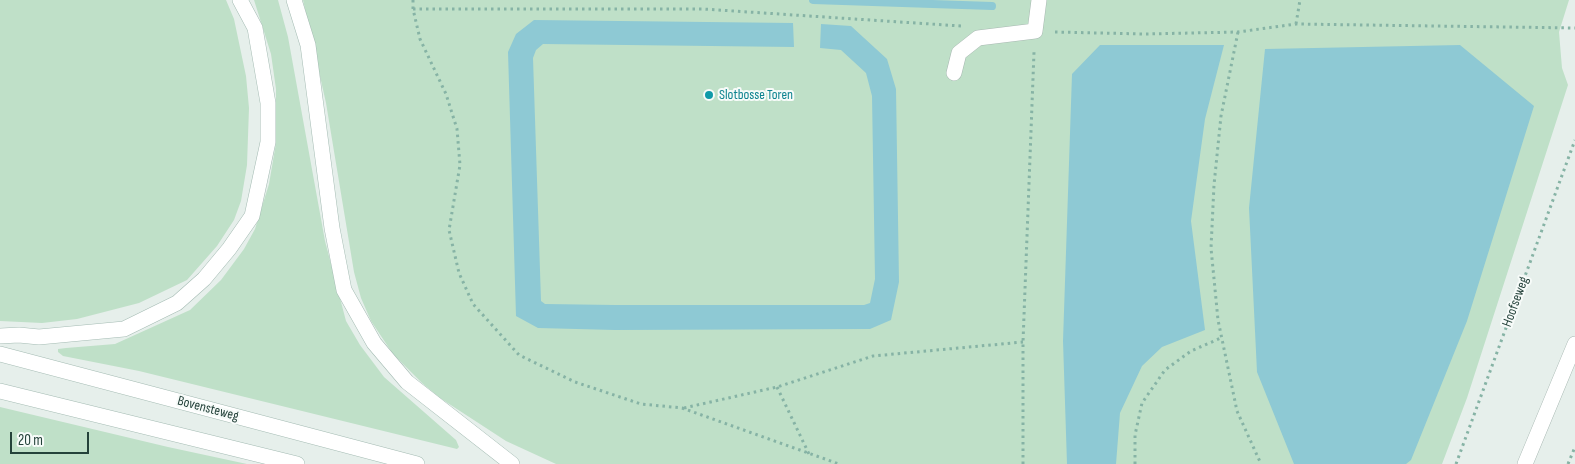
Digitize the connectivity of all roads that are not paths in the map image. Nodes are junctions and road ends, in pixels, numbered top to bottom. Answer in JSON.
{"nodes":[{"id":1,"x":240,"y":0,"type":"edge"},
{"id":2,"x":294,"y":0,"type":"edge"},
{"id":3,"x":1039,"y":0,"type":"edge"},
{"id":4,"x":954,"y":73,"type":"dead end"},
{"id":5,"x":0,"y":336,"type":"edge"},
{"id":6,"x":1575,"y":344,"type":"edge"},
{"id":7,"x":0,"y":354,"type":"edge"},
{"id":8,"x":0,"y":391,"type":"edge"},
{"id":9,"x":297,"y":464,"type":"edge"},
{"id":10,"x":416,"y":464,"type":"edge"},
{"id":11,"x":512,"y":464,"type":"edge"},
{"id":12,"x":1525,"y":464,"type":"edge"}],
"edges":[{"from":1,"to":5,"type":"main road"},
{"from":2,"to":11,"type":"main road"},
{"from":3,"to":4,"type":"main road"},
{"from":6,"to":12,"type":"main road"},
{"from":7,"to":10,"type":"main road","name":"Bovensteweg"},
{"from":8,"to":9,"type":"main road"}]}
